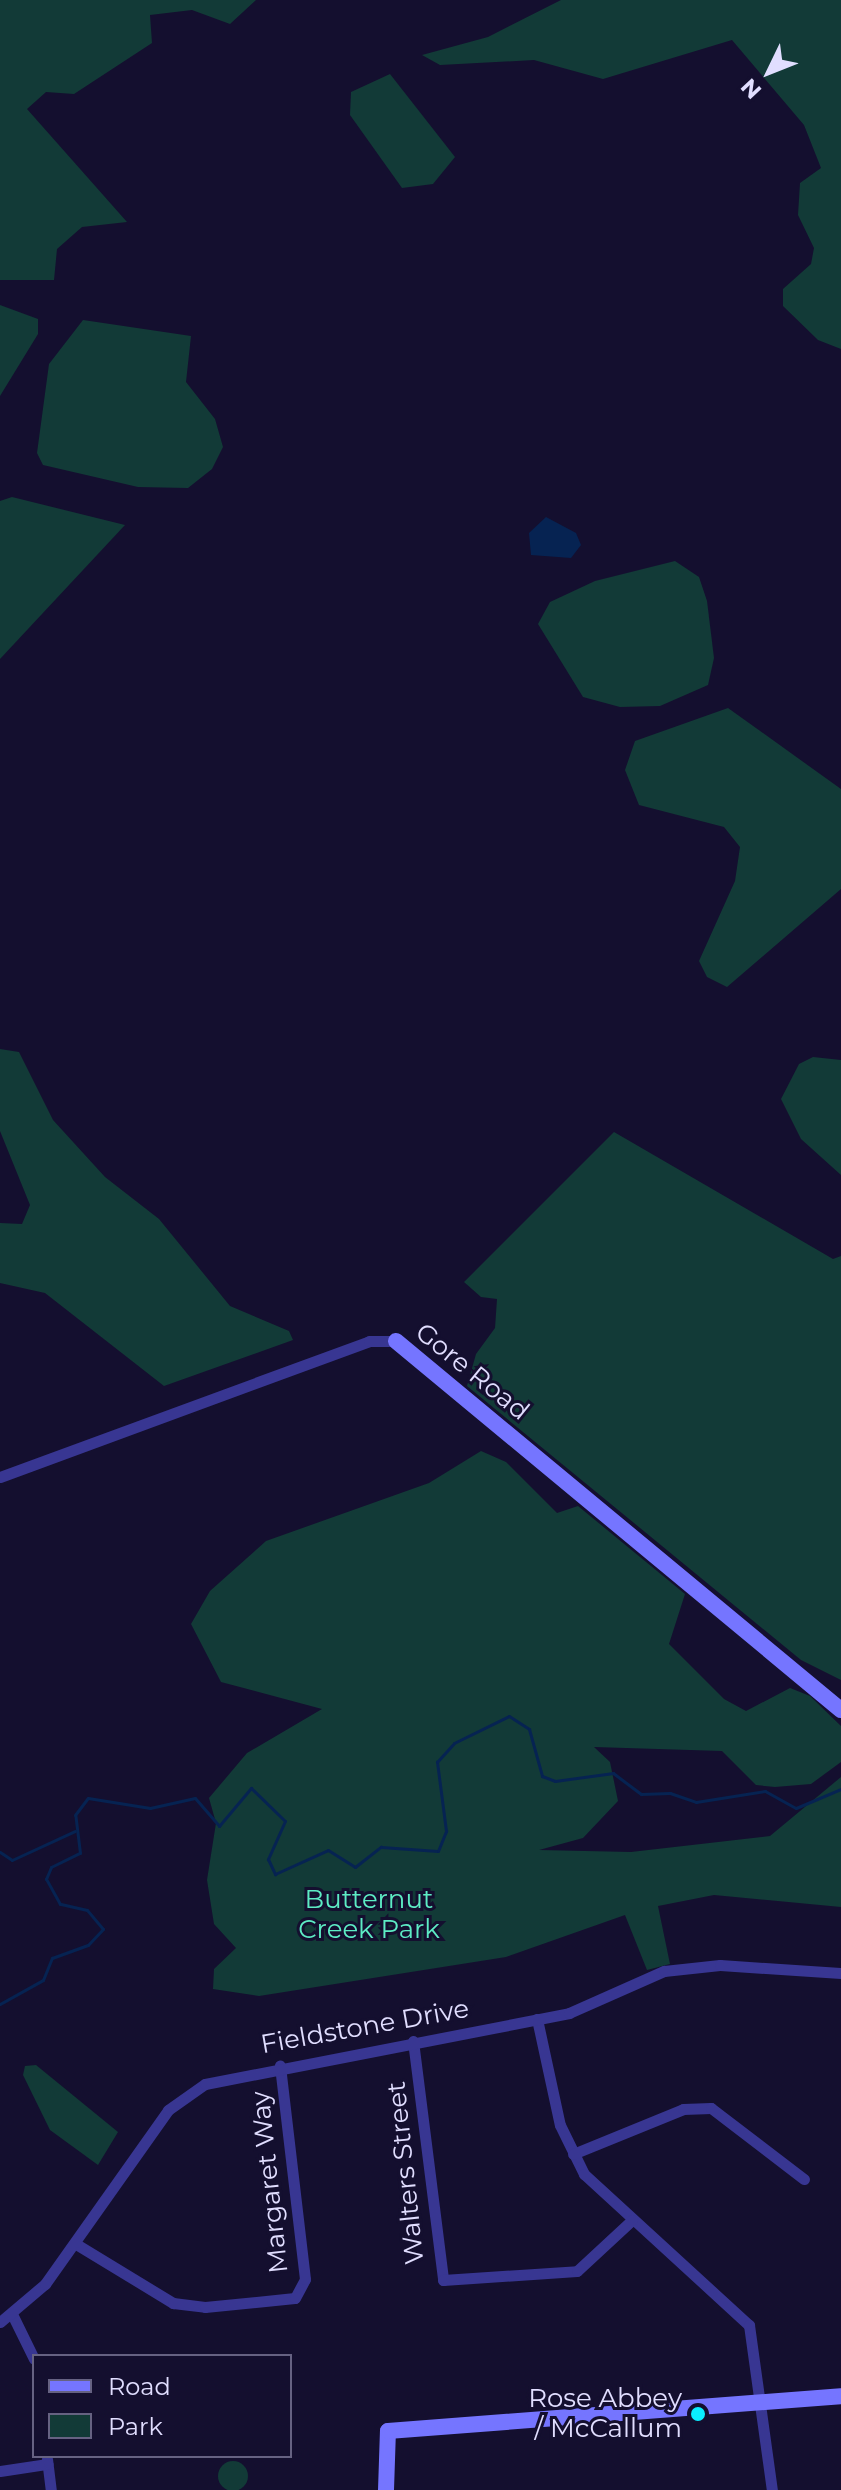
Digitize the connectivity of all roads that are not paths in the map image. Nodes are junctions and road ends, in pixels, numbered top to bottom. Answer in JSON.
{"nodes":[{"id":1,"x":396,"y":1341,"type":"joint"},
{"id":2,"x":0,"y":1477,"type":"edge"},
{"id":3,"x":841,"y":1710,"type":"edge"},
{"id":4,"x":841,"y":1973,"type":"edge"},
{"id":5,"x":537,"y":2019,"type":"junction"},
{"id":6,"x":413,"y":2041,"type":"junction"},
{"id":7,"x":280,"y":2065,"type":"junction"},
{"id":8,"x":573,"y":2154,"type":"junction"},
{"id":9,"x":804,"y":2179,"type":"dead end"},
{"id":10,"x":632,"y":2220,"type":"junction"},
{"id":11,"x":76,"y":2244,"type":"junction"},
{"id":12,"x":12,"y":2314,"type":"junction"},
{"id":13,"x":0,"y":2322,"type":"edge"},
{"id":14,"x":32,"y":2355,"type":"edge"},
{"id":15,"x":841,"y":2396,"type":"edge"},
{"id":16,"x":759,"y":2403,"type":"junction"},
{"id":17,"x":47,"y":2460,"type":"edge"},
{"id":18,"x":0,"y":2471,"type":"edge"},
{"id":19,"x":51,"y":2490,"type":"edge"},
{"id":20,"x":386,"y":2490,"type":"edge"},
{"id":21,"x":772,"y":2490,"type":"edge"}],
"edges":[{"from":1,"to":2,"type":"street","name":"Gore Road"},
{"from":1,"to":3,"type":"street","name":"Gore Road"},
{"from":4,"to":5,"type":"street","name":"Fieldstone Drive"},
{"from":5,"to":6,"type":"street","name":"Fieldstone Drive"},
{"from":5,"to":8,"type":"street"},
{"from":6,"to":7,"type":"street","name":"Fieldstone Drive"},
{"from":6,"to":10,"type":"street","name":"Walters Street"},
{"from":7,"to":11,"type":"street","name":"Fieldstone Drive"},
{"from":7,"to":11,"type":"street","name":"Margaret Way"},
{"from":8,"to":9,"type":"street"},
{"from":8,"to":10,"type":"street"},
{"from":10,"to":16,"type":"street"},
{"from":11,"to":12,"type":"street","name":"Fieldstone Drive"},
{"from":12,"to":13,"type":"street","name":"Fieldstone Drive"},
{"from":12,"to":14,"type":"street"},
{"from":15,"to":16,"type":"street"},
{"from":16,"to":20,"type":"street"},
{"from":16,"to":21,"type":"street"},
{"from":17,"to":18,"type":"street"},
{"from":17,"to":19,"type":"street"}]}
